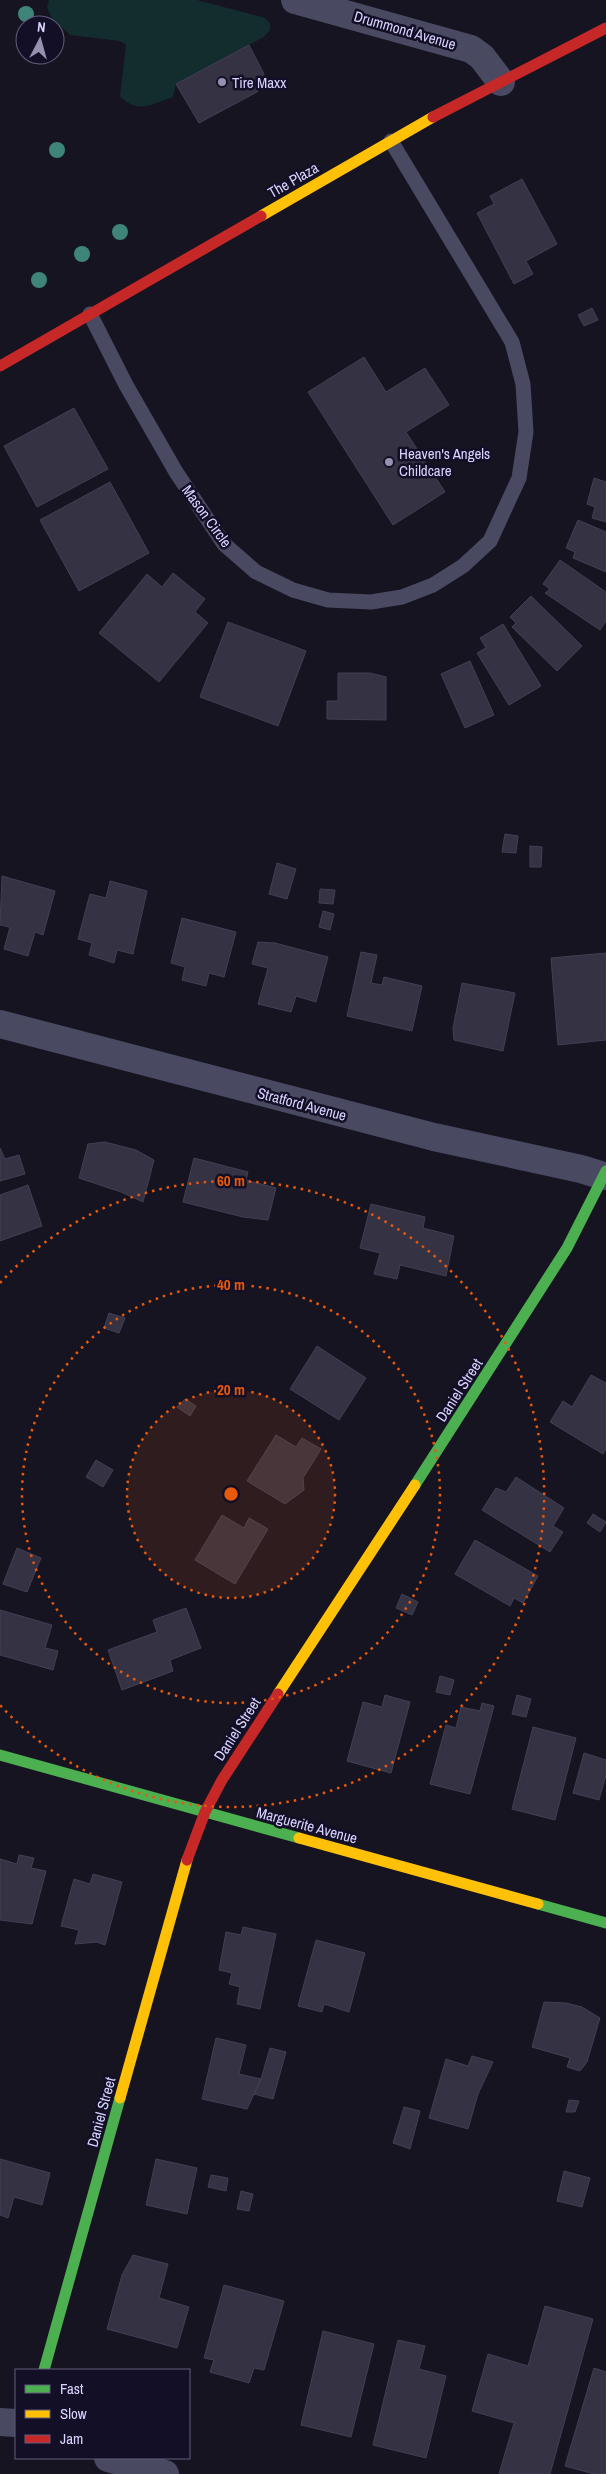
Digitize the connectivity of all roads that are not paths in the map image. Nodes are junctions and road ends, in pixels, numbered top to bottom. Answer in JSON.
{"nodes":[{"id":1,"x":295,"y":0,"type":"edge"},
{"id":2,"x":606,"y":28,"type":"edge"},
{"id":3,"x":501,"y":82,"type":"junction"},
{"id":4,"x":391,"y":141,"type":"junction"},
{"id":5,"x":90,"y":314,"type":"junction"},
{"id":6,"x":0,"y":366,"type":"edge"},
{"id":7,"x":0,"y":1024,"type":"edge"},
{"id":8,"x":605,"y":1175,"type":"edge"},
{"id":9,"x":0,"y":1755,"type":"edge"},
{"id":10,"x":204,"y":1812,"type":"junction"},
{"id":11,"x":606,"y":1922,"type":"edge"},
{"id":12,"x":44,"y":2369,"type":"edge"},
{"id":13,"x":0,"y":2422,"type":"edge"},
{"id":14,"x":15,"y":2423,"type":"edge"},
{"id":15,"x":112,"y":2459,"type":"edge"},
{"id":16,"x":165,"y":2474,"type":"edge"}],
"edges":[{"from":1,"to":3,"type":"street","name":"Drummond Avenue"},
{"from":2,"to":3,"type":"street","name":"The Plaza"},
{"from":3,"to":4,"type":"street","name":"The Plaza"},
{"from":4,"to":5,"type":"street","name":"The Plaza"},
{"from":4,"to":5,"type":"lane","name":"Mason Circle"},
{"from":5,"to":6,"type":"street","name":"The Plaza"},
{"from":7,"to":8,"type":"street","name":"Stratford Avenue"},
{"from":8,"to":10,"type":"street","name":"Daniel Street"},
{"from":9,"to":10,"type":"street","name":"Marguerite Avenue"},
{"from":10,"to":11,"type":"street","name":"Marguerite Avenue"},
{"from":10,"to":12,"type":"street","name":"Daniel Street"},
{"from":13,"to":14,"type":"street"},
{"from":15,"to":16,"type":"street"}]}
